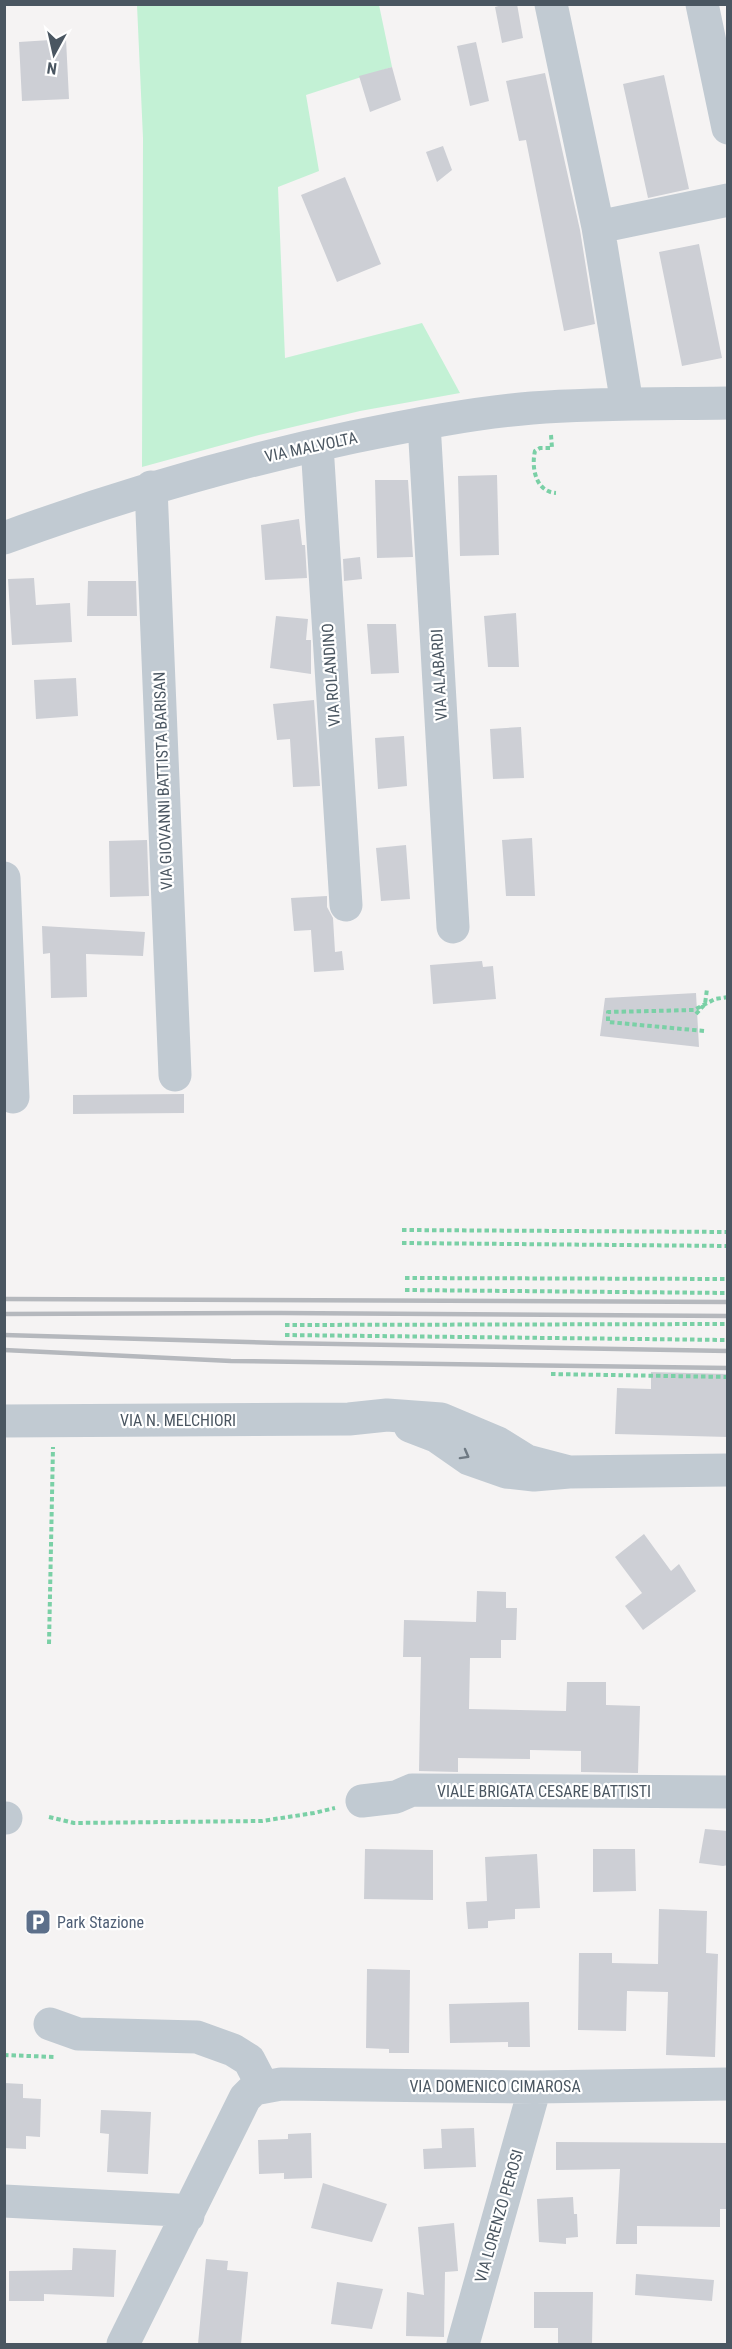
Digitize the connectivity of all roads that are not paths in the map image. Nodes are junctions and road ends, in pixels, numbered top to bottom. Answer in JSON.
{"nodes":[{"id":1,"x":551,"y":4,"type":"edge"},
{"id":2,"x":702,"y":4,"type":"edge"},
{"id":3,"x":728,"y":128,"type":"edge"},
{"id":4,"x":728,"y":200,"type":"edge"},
{"id":5,"x":598,"y":227,"type":"junction"},
{"id":6,"x":728,"y":403,"type":"edge"},
{"id":7,"x":627,"y":404,"type":"junction"},
{"id":8,"x":424,"y":423,"type":"junction"},
{"id":9,"x":317,"y":445,"type":"junction"},
{"id":10,"x":151,"y":487,"type":"junction"},
{"id":11,"x":4,"y":538,"type":"edge"},
{"id":12,"x":4,"y":878,"type":"edge"},
{"id":13,"x":345,"y":905,"type":"dead end"},
{"id":14,"x":453,"y":927,"type":"dead end"},
{"id":15,"x":175,"y":1075,"type":"dead end"},
{"id":16,"x":13,"y":1097,"type":"dead end"},
{"id":17,"x":4,"y":1420,"type":"edge"},
{"id":18,"x":728,"y":1470,"type":"edge"},
{"id":19,"x":728,"y":1792,"type":"edge"},
{"id":20,"x":362,"y":1801,"type":"road end"},
{"id":21,"x":50,"y":2024,"type":"dead end"},
{"id":22,"x":728,"y":2084,"type":"edge"},
{"id":23,"x":263,"y":2086,"type":"junction"},
{"id":24,"x":535,"y":2087,"type":"junction"},
{"id":25,"x":4,"y":2201,"type":"edge"},
{"id":26,"x":188,"y":2216,"type":"junction"},
{"id":27,"x":123,"y":2344,"type":"edge"},
{"id":28,"x":463,"y":2344,"type":"edge"}],
"edges":[{"from":1,"to":5,"type":"street"},
{"from":2,"to":3,"type":"street"},
{"from":4,"to":5,"type":"street"},
{"from":5,"to":7,"type":"street"},
{"from":6,"to":7,"type":"street","name":"VIA MALVOLTA"},
{"from":7,"to":8,"type":"street","name":"VIA MALVOLTA"},
{"from":8,"to":9,"type":"street","name":"VIA MALVOLTA"},
{"from":8,"to":14,"type":"street","name":"VIA ALABARDI"},
{"from":9,"to":10,"type":"street","name":"VIA MALVOLTA"},
{"from":9,"to":13,"type":"street","name":"VIA ROLANDINO"},
{"from":10,"to":11,"type":"street","name":"VIA MALVOLTA"},
{"from":10,"to":15,"type":"street","name":"VIA GIOVANNI BATTISTA BARISAN"},
{"from":12,"to":16,"type":"street"},
{"from":17,"to":18,"type":"street","name":"VIA N. MELCHIORI"},
{"from":19,"to":20,"type":"street","name":"VIALE BRIGATA CESARE BATTISTI"},
{"from":21,"to":23,"type":"street"},
{"from":22,"to":24,"type":"street","name":"VIA DOMENICO CIMAROSA"},
{"from":23,"to":24,"type":"street","name":"VIA DOMENICO CIMAROSA"},
{"from":23,"to":26,"type":"street"},
{"from":24,"to":28,"type":"street","name":"VIA LORENZO PEROSI"},
{"from":25,"to":26,"type":"street"},
{"from":26,"to":27,"type":"street"}]}
